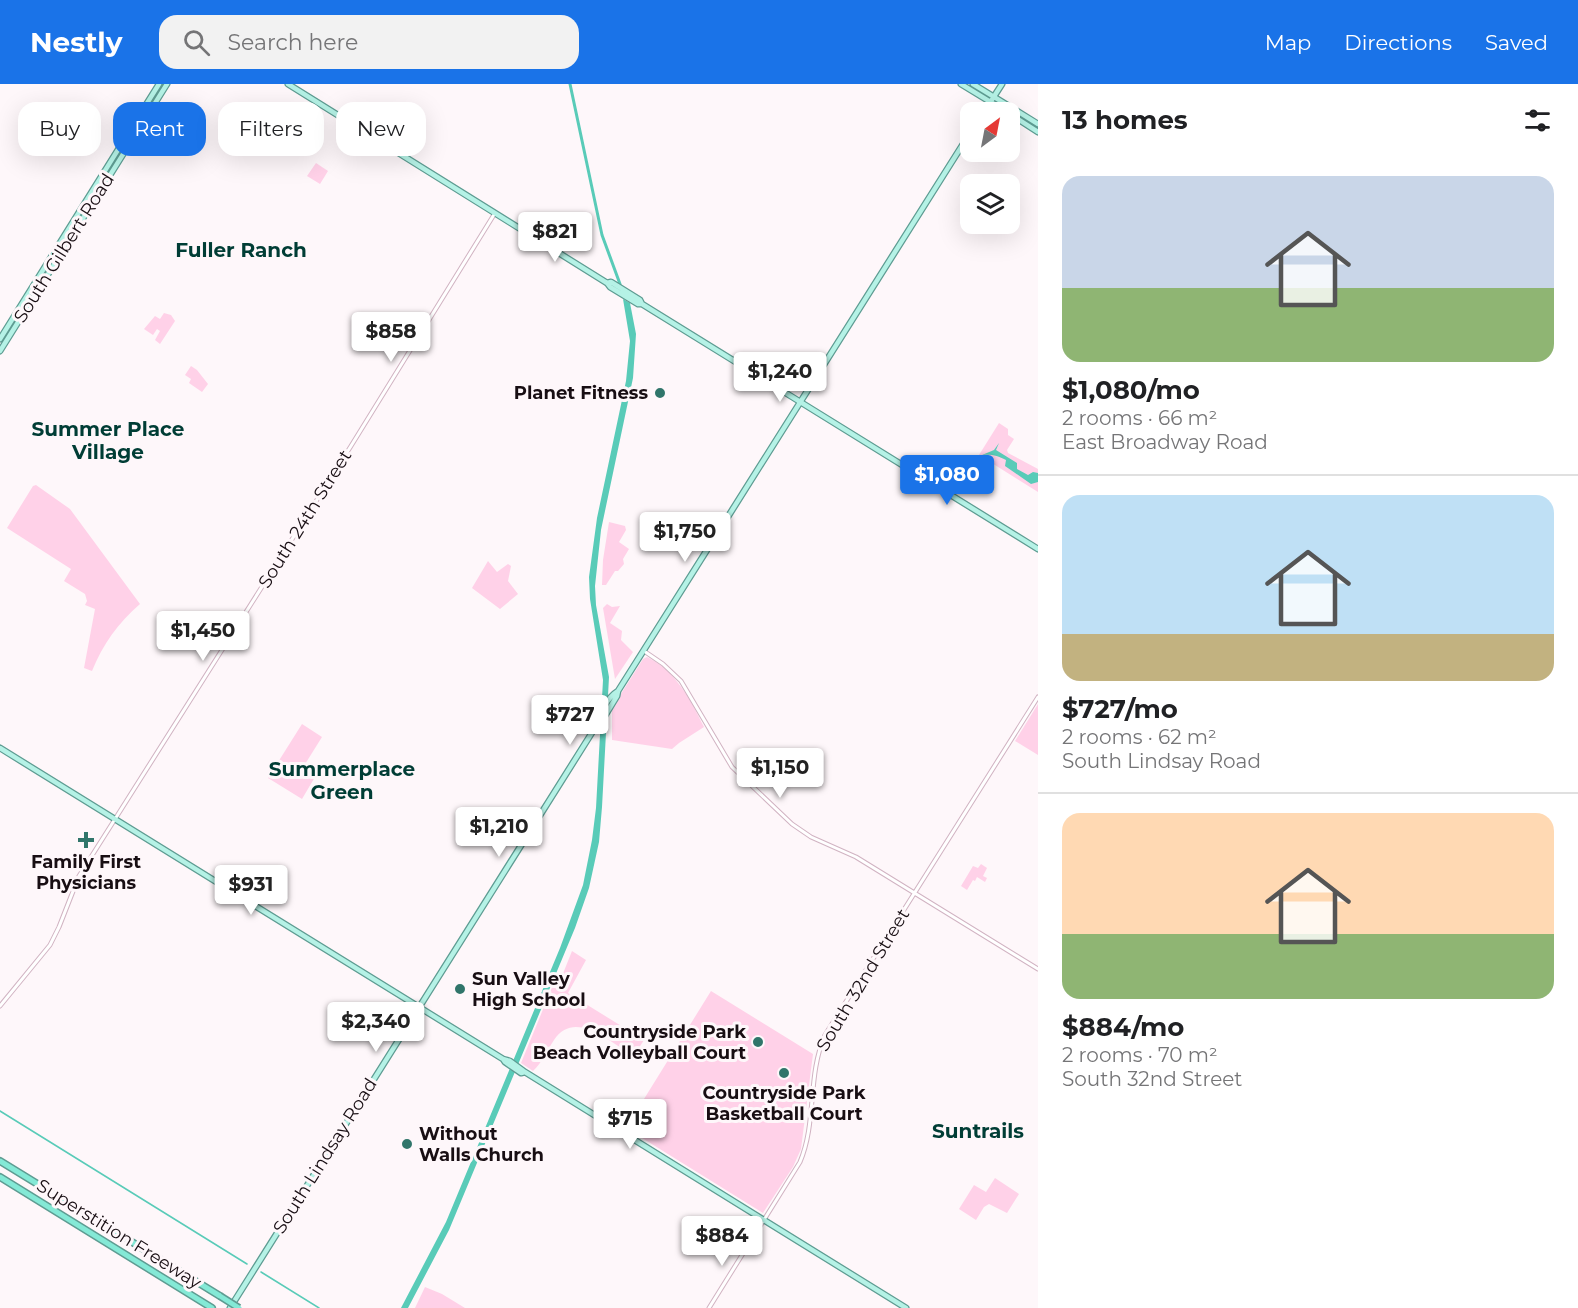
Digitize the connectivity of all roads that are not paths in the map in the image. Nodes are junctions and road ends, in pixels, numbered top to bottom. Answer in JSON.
{"nodes":[{"id":1,"x":161,"y":84,"type":"edge"},
{"id":2,"x":167,"y":84,"type":"edge"},
{"id":3,"x":288,"y":84,"type":"edge"},
{"id":4,"x":961,"y":84,"type":"edge"},
{"id":5,"x":973,"y":84,"type":"edge"},
{"id":6,"x":1002,"y":84,"type":"edge"},
{"id":7,"x":161,"y":93,"type":"junction"},
{"id":8,"x":151,"y":97,"type":"junction"},
{"id":9,"x":992,"y":100,"type":"junction"},
{"id":10,"x":152,"y":102,"type":"edge"},
{"id":11,"x":155,"y":102,"type":"edge"},
{"id":12,"x":994,"y":102,"type":"edge"},
{"id":13,"x":1020,"y":121,"type":"edge"},
{"id":14,"x":1038,"y":124,"type":"edge"},
{"id":15,"x":1038,"y":132,"type":"edge"},
{"id":16,"x":960,"y":149,"type":"edge"},
{"id":17,"x":122,"y":156,"type":"edge"},
{"id":18,"x":495,"y":213,"type":"junction"},
{"id":19,"x":607,"y":283,"type":"junction"},
{"id":20,"x":642,"y":304,"type":"junction"},
{"id":21,"x":0,"y":339,"type":"edge"},
{"id":22,"x":0,"y":351,"type":"edge"},
{"id":23,"x":800,"y":402,"type":"junction"},
{"id":24,"x":1038,"y":549,"type":"edge"},
{"id":25,"x":643,"y":651,"type":"junction"},
{"id":26,"x":618,"y":691,"type":"junction"},
{"id":27,"x":1038,"y":697,"type":"edge"},
{"id":28,"x":593,"y":730,"type":"junction"},
{"id":29,"x":0,"y":748,"type":"edge"},
{"id":30,"x":116,"y":820,"type":"junction"},
{"id":31,"x":915,"y":893,"type":"junction"},
{"id":32,"x":1038,"y":969,"type":"edge"},
{"id":33,"x":0,"y":1006,"type":"edge"},
{"id":34,"x":419,"y":1007,"type":"junction"},
{"id":35,"x":0,"y":1161,"type":"edge"},
{"id":36,"x":0,"y":1177,"type":"edge"},
{"id":37,"x":764,"y":1220,"type":"junction"},
{"id":38,"x":212,"y":1308,"type":"edge"},
{"id":39,"x":230,"y":1308,"type":"edge"},
{"id":40,"x":238,"y":1308,"type":"edge"},
{"id":41,"x":709,"y":1308,"type":"edge"},
{"id":42,"x":906,"y":1308,"type":"edge"}],
"edges":[{"from":1,"to":7,"type":"main road"},
{"from":1,"to":8,"type":"main road","name":"South Gilbert Road"},
{"from":2,"to":7,"type":"main road","name":"South Gilbert Road"},
{"from":3,"to":18,"type":"main road"},
{"from":4,"to":9,"type":"main road"},
{"from":5,"to":9,"type":"main road"},
{"from":6,"to":9,"type":"main road"},
{"from":7,"to":11,"type":"main road","name":"South Gilbert Road"},
{"from":8,"to":10,"type":"main road"},
{"from":8,"to":21,"type":"main road","name":"South Gilbert Road"},
{"from":9,"to":12,"type":"main road"},
{"from":9,"to":14,"type":"main road"},
{"from":13,"to":15,"type":"main road"},
{"from":16,"to":23,"type":"main road","name":"South Lindsay Road"},
{"from":17,"to":22,"type":"main road","name":"South Gilbert Road"},
{"from":18,"to":19,"type":"main road"},
{"from":18,"to":30,"type":"street","name":"South 24th Street"},
{"from":19,"to":20,"type":"main road"},
{"from":19,"to":20,"type":"main road"},
{"from":20,"to":23,"type":"main road"},
{"from":23,"to":24,"type":"main road"},
{"from":23,"to":25,"type":"main road","name":"South Lindsay Road"},
{"from":25,"to":26,"type":"main road","name":"South Lindsay Road"},
{"from":25,"to":31,"type":"street"},
{"from":26,"to":28,"type":"main road","name":"South Lindsay Road"},
{"from":26,"to":28,"type":"main road","name":"South Lindsay Road"},
{"from":27,"to":31,"type":"street","name":"South 32nd Street"},
{"from":28,"to":34,"type":"main road","name":"South Lindsay Road"},
{"from":29,"to":30,"type":"main road"},
{"from":30,"to":33,"type":"street","name":"South 24th Street"},
{"from":30,"to":34,"type":"main road"},
{"from":31,"to":32,"type":"street"},
{"from":31,"to":37,"type":"street","name":"South 32nd Street"},
{"from":34,"to":37,"type":"main road"},
{"from":34,"to":39,"type":"main road","name":"South Lindsay Road"},
{"from":35,"to":40,"type":"highway","name":"Superstition Freeway","bridge":true},
{"from":36,"to":38,"type":"highway","name":"Superstition Freeway"},
{"from":37,"to":41,"type":"street","name":"South 32nd Street"},
{"from":37,"to":42,"type":"main road"}]}
